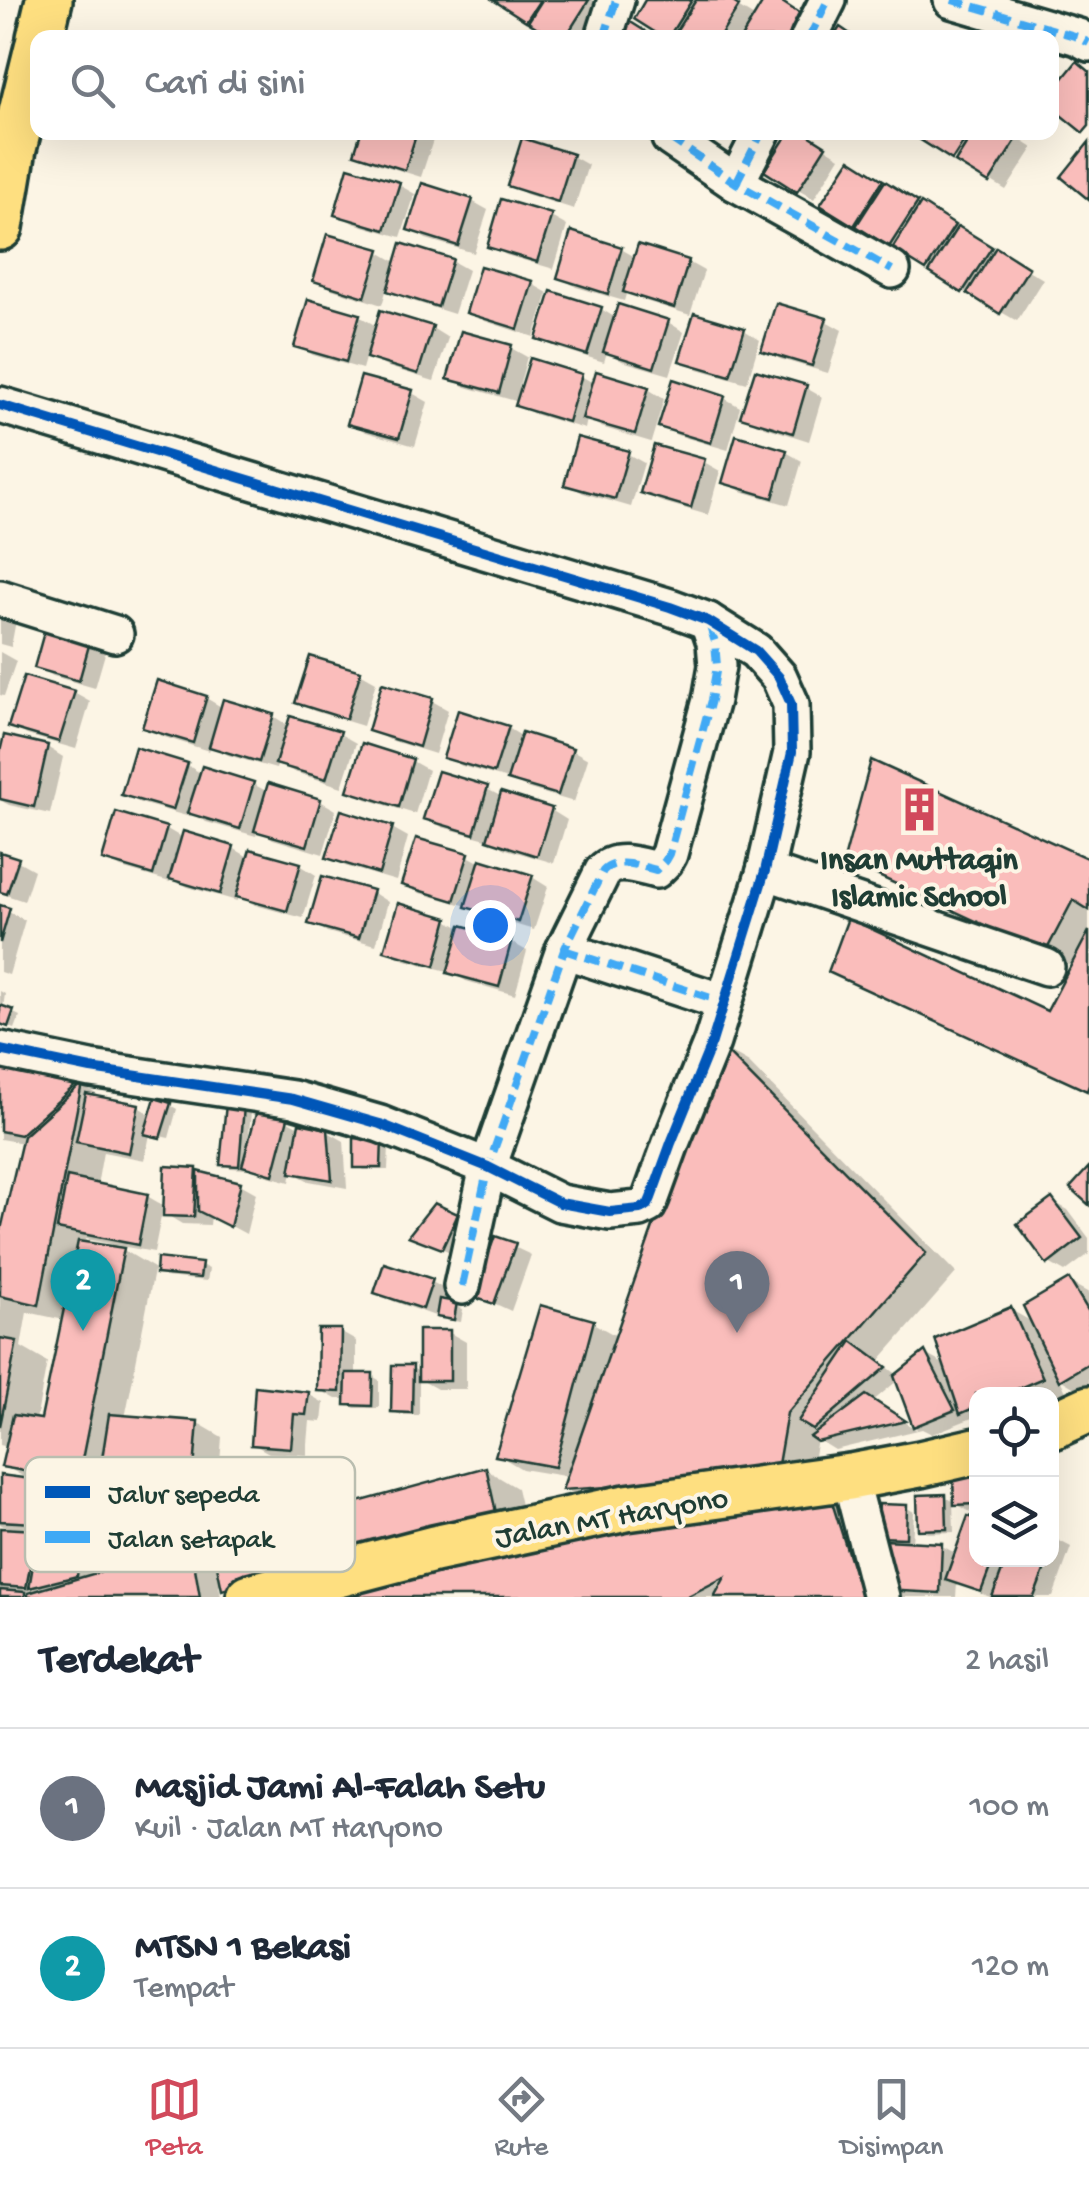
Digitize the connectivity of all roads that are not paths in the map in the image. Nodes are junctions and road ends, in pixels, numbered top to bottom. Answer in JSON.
{"nodes":[{"id":1,"x":49,"y":0,"type":"edge"},
{"id":2,"x":616,"y":0,"type":"edge"},
{"id":3,"x":828,"y":0,"type":"edge"},
{"id":4,"x":952,"y":0,"type":"edge"},
{"id":5,"x":42,"y":30,"type":"edge"},
{"id":6,"x":607,"y":30,"type":"edge"},
{"id":7,"x":813,"y":30,"type":"edge"},
{"id":8,"x":1054,"y":30,"type":"edge"},
{"id":9,"x":1059,"y":31,"type":"edge"},
{"id":10,"x":1089,"y":43,"type":"edge"},
{"id":11,"x":30,"y":72,"type":"edge"},
{"id":12,"x":673,"y":140,"type":"edge"},
{"id":13,"x":758,"y":140,"type":"edge"},
{"id":14,"x":6,"y":148,"type":"edge"},
{"id":15,"x":736,"y":184,"type":"junction"},
{"id":16,"x":0,"y":227,"type":"edge"},
{"id":17,"x":892,"y":270,"type":"dead end"},
{"id":18,"x":0,"y":405,"type":"edge"},
{"id":19,"x":0,"y":598,"type":"edge"},
{"id":20,"x":708,"y":621,"type":"junction"},
{"id":21,"x":115,"y":634,"type":"dead end"},
{"id":22,"x":765,"y":871,"type":"junction"},
{"id":23,"x":564,"y":950,"type":"junction"},
{"id":24,"x":1046,"y":967,"type":"dead end"},
{"id":25,"x":723,"y":1002,"type":"junction"},
{"id":26,"x":0,"y":1050,"type":"edge"},
{"id":27,"x":488,"y":1167,"type":"junction"},
{"id":28,"x":462,"y":1286,"type":"dead end"},
{"id":29,"x":1089,"y":1409,"type":"edge"},
{"id":30,"x":1059,"y":1423,"type":"edge"},
{"id":31,"x":969,"y":1452,"type":"edge"},
{"id":32,"x":850,"y":1478,"type":"junction"},
{"id":33,"x":355,"y":1570,"type":"edge"},
{"id":34,"x":346,"y":1572,"type":"edge"},
{"id":35,"x":250,"y":1597,"type":"edge"},
{"id":36,"x":881,"y":1597,"type":"edge"}],
"edges":[{"from":1,"to":5,"type":"main road"},
{"from":2,"to":6,"type":"street"},
{"from":3,"to":7,"type":"street"},
{"from":4,"to":8,"type":"street"},
{"from":9,"to":10,"type":"street"},
{"from":11,"to":14,"type":"main road"},
{"from":12,"to":15,"type":"street"},
{"from":13,"to":15,"type":"street"},
{"from":14,"to":16,"type":"main road"},
{"from":15,"to":17,"type":"street"},
{"from":18,"to":20,"type":"street"},
{"from":19,"to":21,"type":"street"},
{"from":20,"to":22,"type":"street"},
{"from":20,"to":23,"type":"street"},
{"from":22,"to":24,"type":"street"},
{"from":22,"to":25,"type":"street"},
{"from":23,"to":25,"type":"street"},
{"from":23,"to":27,"type":"street"},
{"from":25,"to":27,"type":"street"},
{"from":26,"to":27,"type":"street"},
{"from":27,"to":28,"type":"street"},
{"from":29,"to":30,"type":"main road"},
{"from":31,"to":32,"type":"main road","name":"Jalan MT Haryono"},
{"from":32,"to":33,"type":"main road","name":"Jalan MT Haryono"},
{"from":32,"to":36,"type":"street"},
{"from":34,"to":35,"type":"main road","name":"Jalan MT Haryono"}]}
